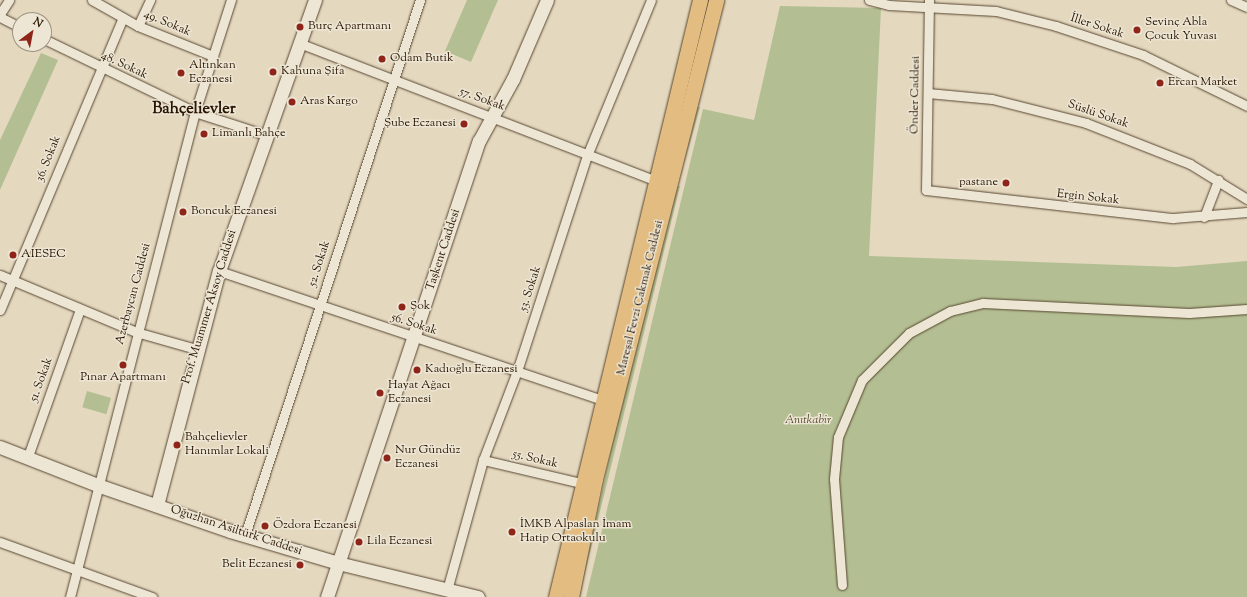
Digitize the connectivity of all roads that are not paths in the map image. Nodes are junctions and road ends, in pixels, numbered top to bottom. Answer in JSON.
{"nodes":[{"id":1,"x":8,"y":0,"type":"edge"},
{"id":2,"x":92,"y":0,"type":"edge"},
{"id":3,"x":150,"y":0,"type":"edge"},
{"id":4,"x":232,"y":0,"type":"edge"},
{"id":5,"x":315,"y":0,"type":"edge"},
{"id":6,"x":420,"y":0,"type":"edge"},
{"id":7,"x":547,"y":0,"type":"edge"},
{"id":8,"x":651,"y":0,"type":"edge"},
{"id":9,"x":700,"y":0,"type":"edge"},
{"id":10,"x":716,"y":0,"type":"edge"},
{"id":11,"x":869,"y":0,"type":"edge"},
{"id":12,"x":1231,"y":0,"type":"edge"},
{"id":13,"x":929,"y":2,"type":"edge"},
{"id":14,"x":1247,"y":7,"type":"edge"},
{"id":15,"x":0,"y":15,"type":"edge"},
{"id":16,"x":123,"y":18,"type":"junction"},
{"id":17,"x":12,"y":22,"type":"edge"},
{"id":18,"x":138,"y":26,"type":"junction"},
{"id":19,"x":52,"y":43,"type":"edge"},
{"id":20,"x":299,"y":43,"type":"junction"},
{"id":21,"x":213,"y":56,"type":"junction"},
{"id":22,"x":100,"y":68,"type":"junction"},
{"id":23,"x":391,"y":79,"type":"junction"},
{"id":24,"x":928,"y":93,"type":"junction"},
{"id":25,"x":1247,"y":106,"type":"edge"},
{"id":26,"x":195,"y":112,"type":"junction"},
{"id":27,"x":491,"y":116,"type":"junction"},
{"id":28,"x":266,"y":135,"type":"junction"},
{"id":29,"x":588,"y":153,"type":"junction"},
{"id":30,"x":1218,"y":180,"type":"junction"},
{"id":31,"x":657,"y":181,"type":"junction"},
{"id":32,"x":926,"y":190,"type":"joint"},
{"id":33,"x":1247,"y":200,"type":"edge"},
{"id":34,"x":1247,"y":212,"type":"edge"},
{"id":35,"x":1204,"y":217,"type":"junction"},
{"id":36,"x":219,"y":271,"type":"junction"},
{"id":37,"x":0,"y":275,"type":"edge"},
{"id":38,"x":12,"y":281,"type":"junction"},
{"id":39,"x":319,"y":306,"type":"junction"},
{"id":40,"x":80,"y":309,"type":"junction"},
{"id":41,"x":1247,"y":309,"type":"edge"},
{"id":42,"x":0,"y":310,"type":"edge"},
{"id":43,"x":136,"y":332,"type":"junction"},
{"id":44,"x":415,"y":338,"type":"junction"},
{"id":45,"x":196,"y":349,"type":"junction"},
{"id":46,"x":517,"y":371,"type":"junction"},
{"id":47,"x":602,"y":400,"type":"junction"},
{"id":48,"x":0,"y":447,"type":"edge"},
{"id":49,"x":27,"y":458,"type":"junction"},
{"id":50,"x":483,"y":460,"type":"junction"},
{"id":51,"x":581,"y":483,"type":"junction"},
{"id":52,"x":100,"y":486,"type":"junction"},
{"id":53,"x":157,"y":505,"type":"junction"},
{"id":54,"x":245,"y":535,"type":"junction"},
{"id":55,"x":0,"y":542,"type":"edge"},
{"id":56,"x":338,"y":563,"type":"junction"},
{"id":57,"x":77,"y":570,"type":"junction"},
{"id":58,"x":842,"y":585,"type":"dead end"},
{"id":59,"x":447,"y":590,"type":"junction"},
{"id":60,"x":146,"y":596,"type":"edge"},
{"id":61,"x":70,"y":597,"type":"edge"},
{"id":62,"x":327,"y":597,"type":"edge"},
{"id":63,"x":478,"y":597,"type":"edge"},
{"id":64,"x":556,"y":597,"type":"edge"},
{"id":65,"x":571,"y":597,"type":"edge"}],
"edges":[{"from":1,"to":15,"type":"street"},
{"from":2,"to":16,"type":"street","name":"49. Sokak"},
{"from":3,"to":18,"type":"street"},
{"from":4,"to":21,"type":"street","name":"Azerbaycan Caddesi"},
{"from":5,"to":20,"type":"street","name":"Prof. Muammer Aksoy Caddesi"},
{"from":6,"to":23,"type":"street","name":"52. Sokak"},
{"from":7,"to":27,"type":"street","name":"Taşkent Caddesi"},
{"from":8,"to":29,"type":"street","name":"53. Sokak"},
{"from":9,"to":31,"type":"main road","name":"Mareşal Fevzi Çakmak Caddesi"},
{"from":10,"to":65,"type":"main road","name":"Mareşal Fevzi Çakmak Caddesi"},
{"from":11,"to":13,"type":"street","name":"İller Sokak"},
{"from":12,"to":14,"type":"street"},
{"from":13,"to":24,"type":"street","name":"Önder Caddesi"},
{"from":13,"to":25,"type":"street","name":"İller Sokak"},
{"from":15,"to":17,"type":"street"},
{"from":16,"to":18,"type":"street","name":"49. Sokak"},
{"from":16,"to":22,"type":"street","name":"36. Sokak"},
{"from":18,"to":21,"type":"street","name":"49. Sokak"},
{"from":19,"to":22,"type":"street","name":"48. Sokak"},
{"from":20,"to":23,"type":"street","name":"57. Sokak"},
{"from":20,"to":28,"type":"street","name":"Prof. Muammer Aksoy Caddesi"},
{"from":21,"to":26,"type":"street","name":"Azerbaycan Caddesi"},
{"from":22,"to":26,"type":"street","name":"48. Sokak"},
{"from":22,"to":38,"type":"street","name":"36. Sokak"},
{"from":23,"to":27,"type":"street","name":"57. Sokak"},
{"from":23,"to":39,"type":"street","name":"52. Sokak"},
{"from":24,"to":30,"type":"street","name":"Süslü Sokak"},
{"from":24,"to":32,"type":"street","name":"Önder Caddesi"},
{"from":26,"to":28,"type":"street","name":"48. Sokak"},
{"from":26,"to":43,"type":"street","name":"Azerbaycan Caddesi"},
{"from":27,"to":29,"type":"street","name":"57. Sokak"},
{"from":27,"to":44,"type":"street","name":"Taşkent Caddesi"},
{"from":28,"to":36,"type":"street","name":"Prof. Muammer Aksoy Caddesi"},
{"from":29,"to":31,"type":"street","name":"57. Sokak"},
{"from":29,"to":46,"type":"street","name":"53. Sokak"},
{"from":30,"to":33,"type":"street","name":"Süslü Sokak"},
{"from":30,"to":35,"type":"street"},
{"from":31,"to":47,"type":"main road","name":"Mareşal Fevzi Çakmak Caddesi"},
{"from":32,"to":35,"type":"street","name":"Ergin Sokak"},
{"from":34,"to":35,"type":"street","name":"Ergin Sokak"},
{"from":36,"to":39,"type":"street","name":"56. Sokak"},
{"from":36,"to":45,"type":"street","name":"Prof. Muammer Aksoy Caddesi"},
{"from":37,"to":38,"type":"street"},
{"from":38,"to":40,"type":"street"},
{"from":38,"to":42,"type":"street","name":"36. Sokak"},
{"from":39,"to":44,"type":"street","name":"56. Sokak"},
{"from":39,"to":54,"type":"street","name":"52. Sokak"},
{"from":40,"to":43,"type":"street"},
{"from":40,"to":49,"type":"street","name":"51. Sokak"},
{"from":41,"to":58,"type":"street"},
{"from":43,"to":45,"type":"street"},
{"from":43,"to":52,"type":"street","name":"Azerbaycan Caddesi"},
{"from":44,"to":46,"type":"street","name":"56. Sokak"},
{"from":44,"to":56,"type":"street","name":"Taşkent Caddesi"},
{"from":45,"to":53,"type":"street","name":"Prof. Muammer Aksoy Caddesi"},
{"from":46,"to":47,"type":"street","name":"56. Sokak"},
{"from":46,"to":50,"type":"street","name":"53. Sokak"},
{"from":47,"to":51,"type":"main road","name":"Mareşal Fevzi Çakmak Caddesi"},
{"from":48,"to":49,"type":"street","name":"Oğuzhan Asiltürk Caddesi"},
{"from":49,"to":52,"type":"street","name":"Oğuzhan Asiltürk Caddesi"},
{"from":50,"to":51,"type":"street","name":"55. Sokak"},
{"from":50,"to":59,"type":"street","name":"53. Sokak"},
{"from":51,"to":64,"type":"main road","name":"Mareşal Fevzi Çakmak Caddesi"},
{"from":52,"to":53,"type":"street","name":"Oğuzhan Asiltürk Caddesi"},
{"from":52,"to":57,"type":"street","name":"Azerbaycan Caddesi"},
{"from":53,"to":54,"type":"street","name":"Oğuzhan Asiltürk Caddesi"},
{"from":54,"to":56,"type":"street","name":"Oğuzhan Asiltürk Caddesi"},
{"from":55,"to":57,"type":"street"},
{"from":56,"to":59,"type":"street","name":"Oğuzhan Asiltürk Caddesi"},
{"from":56,"to":62,"type":"street","name":"Taşkent Caddesi"},
{"from":57,"to":60,"type":"street"},
{"from":57,"to":61,"type":"street","name":"Azerbaycan Caddesi"},
{"from":59,"to":63,"type":"street","name":"Oğuzhan Asiltürk Caddesi"}]}
